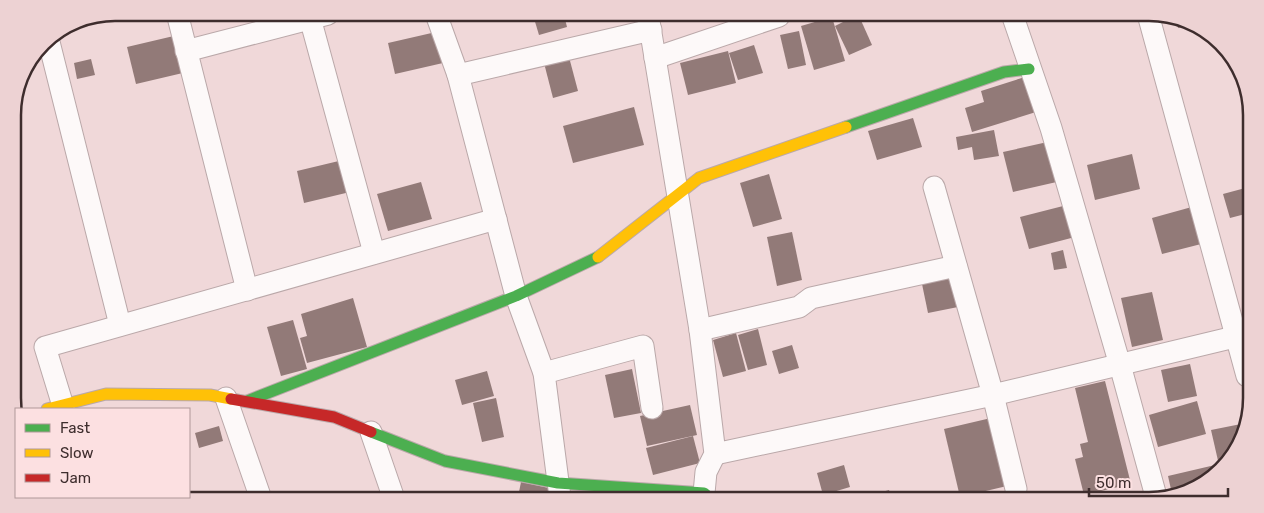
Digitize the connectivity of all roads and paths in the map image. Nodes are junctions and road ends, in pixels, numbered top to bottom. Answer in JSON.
{"nodes":[{"id":1,"x":179,"y":21,"type":"edge"},
{"id":2,"x":300,"y":21,"type":"edge"},
{"id":3,"x":320,"y":21,"type":"edge"},
{"id":4,"x":439,"y":21,"type":"edge"},
{"id":5,"x":764,"y":21,"type":"edge"},
{"id":6,"x":1014,"y":21,"type":"edge"},
{"id":7,"x":1150,"y":21,"type":"edge"},
{"id":8,"x":650,"y":23,"type":"edge"},
{"id":9,"x":50,"y":48,"type":"edge"},
{"id":10,"x":186,"y":51,"type":"junction"},
{"id":11,"x":655,"y":58,"type":"junction"},
{"id":12,"x":1029,"y":69,"type":"junction"},
{"id":13,"x":458,"y":75,"type":"junction"},
{"id":14,"x":934,"y":187,"type":"dead end"},
{"id":15,"x":677,"y":195,"type":"junction"},
{"id":16,"x":496,"y":219,"type":"junction"},
{"id":17,"x":374,"y":254,"type":"junction"},
{"id":18,"x":956,"y":266,"type":"junction"},
{"id":19,"x":247,"y":290,"type":"junction"},
{"id":20,"x":516,"y":296,"type":"junction"},
{"id":21,"x":120,"y":326,"type":"junction"},
{"id":22,"x":700,"y":330,"type":"junction"},
{"id":23,"x":1242,"y":336,"type":"edge"},
{"id":24,"x":1120,"y":365,"type":"junction"},
{"id":25,"x":544,"y":374,"type":"junction"},
{"id":26,"x":993,"y":395,"type":"junction"},
{"id":27,"x":226,"y":398,"type":"junction"},
{"id":28,"x":247,"y":402,"type":"junction"},
{"id":29,"x":58,"y":408,"type":"edge"},
{"id":30,"x":652,"y":408,"type":"dead end"},
{"id":31,"x":372,"y":432,"type":"junction"},
{"id":32,"x":715,"y":454,"type":"junction"},
{"id":33,"x":1016,"y":489,"type":"dead end"},
{"id":34,"x":559,"y":490,"type":"edge"},
{"id":35,"x":259,"y":492,"type":"edge"},
{"id":36,"x":392,"y":492,"type":"edge"},
{"id":37,"x":608,"y":492,"type":"edge"},
{"id":38,"x":707,"y":492,"type":"edge"},
{"id":39,"x":1155,"y":492,"type":"edge"}],
"edges":[{"from":1,"to":10,"type":"street"},
{"from":2,"to":10,"type":"street"},
{"from":3,"to":17,"type":"street"},
{"from":4,"to":13,"type":"street"},
{"from":5,"to":11,"type":"street"},
{"from":6,"to":12,"type":"street"},
{"from":7,"to":23,"type":"street"},
{"from":8,"to":11,"type":"street"},
{"from":8,"to":13,"type":"street"},
{"from":9,"to":21,"type":"street"},
{"from":10,"to":19,"type":"street"},
{"from":11,"to":15,"type":"street"},
{"from":12,"to":15,"type":"street"},
{"from":12,"to":24,"type":"street"},
{"from":13,"to":16,"type":"street"},
{"from":14,"to":18,"type":"street"},
{"from":15,"to":20,"type":"street"},
{"from":15,"to":22,"type":"street"},
{"from":16,"to":17,"type":"street"},
{"from":16,"to":20,"type":"street"},
{"from":17,"to":19,"type":"street"},
{"from":18,"to":22,"type":"street"},
{"from":18,"to":26,"type":"street"},
{"from":19,"to":21,"type":"street"},
{"from":20,"to":25,"type":"street"},
{"from":20,"to":28,"type":"street"},
{"from":21,"to":29,"type":"street"},
{"from":22,"to":32,"type":"street"},
{"from":23,"to":24,"type":"street"},
{"from":24,"to":26,"type":"street"},
{"from":24,"to":39,"type":"street"},
{"from":25,"to":30,"type":"street"},
{"from":25,"to":34,"type":"street"},
{"from":26,"to":32,"type":"street"},
{"from":26,"to":33,"type":"street"},
{"from":27,"to":28,"type":"street"},
{"from":27,"to":29,"type":"street"},
{"from":27,"to":35,"type":"street"},
{"from":28,"to":31,"type":"street"},
{"from":31,"to":34,"type":"street"},
{"from":31,"to":36,"type":"street"},
{"from":32,"to":38,"type":"street"},
{"from":34,"to":37,"type":"street"}]}
